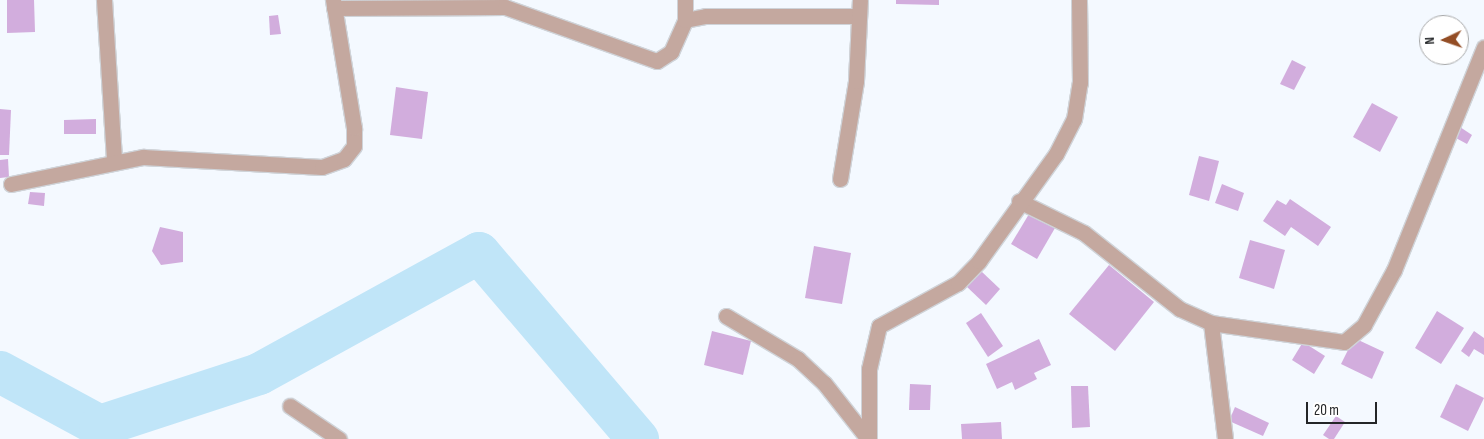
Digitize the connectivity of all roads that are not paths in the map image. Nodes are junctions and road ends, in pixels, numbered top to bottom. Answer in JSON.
{"nodes":[{"id":1,"x":104,"y":0,"type":"edge"},
{"id":2,"x":685,"y":0,"type":"edge"},
{"id":3,"x":860,"y":0,"type":"edge"},
{"id":4,"x":1079,"y":0,"type":"edge"},
{"id":5,"x":333,"y":4,"type":"edge"},
{"id":6,"x":859,"y":16,"type":"junction"},
{"id":7,"x":685,"y":20,"type":"junction"},
{"id":8,"x":1484,"y":47,"type":"edge"},
{"id":9,"x":114,"y":161,"type":"junction"},
{"id":10,"x":840,"y":179,"type":"dead end"},
{"id":11,"x":11,"y":184,"type":"dead end"},
{"id":12,"x":1019,"y":201,"type":"junction"},
{"id":13,"x":726,"y":316,"type":"dead end"},
{"id":14,"x":1211,"y":323,"type":"junction"},
{"id":15,"x":290,"y":406,"type":"dead end"},
{"id":16,"x":339,"y":439,"type":"edge"},
{"id":17,"x":868,"y":439,"type":"edge"},
{"id":18,"x":1225,"y":439,"type":"edge"}],
"edges":[{"from":1,"to":9,"type":"street"},
{"from":2,"to":7,"type":"street"},
{"from":3,"to":6,"type":"street"},
{"from":4,"to":12,"type":"street"},
{"from":5,"to":7,"type":"street"},
{"from":5,"to":9,"type":"street"},
{"from":6,"to":7,"type":"street"},
{"from":6,"to":10,"type":"street"},
{"from":8,"to":14,"type":"street"},
{"from":9,"to":11,"type":"street"},
{"from":12,"to":14,"type":"street"},
{"from":12,"to":17,"type":"street"},
{"from":13,"to":17,"type":"street"},
{"from":14,"to":18,"type":"street"},
{"from":15,"to":16,"type":"street"}]}
